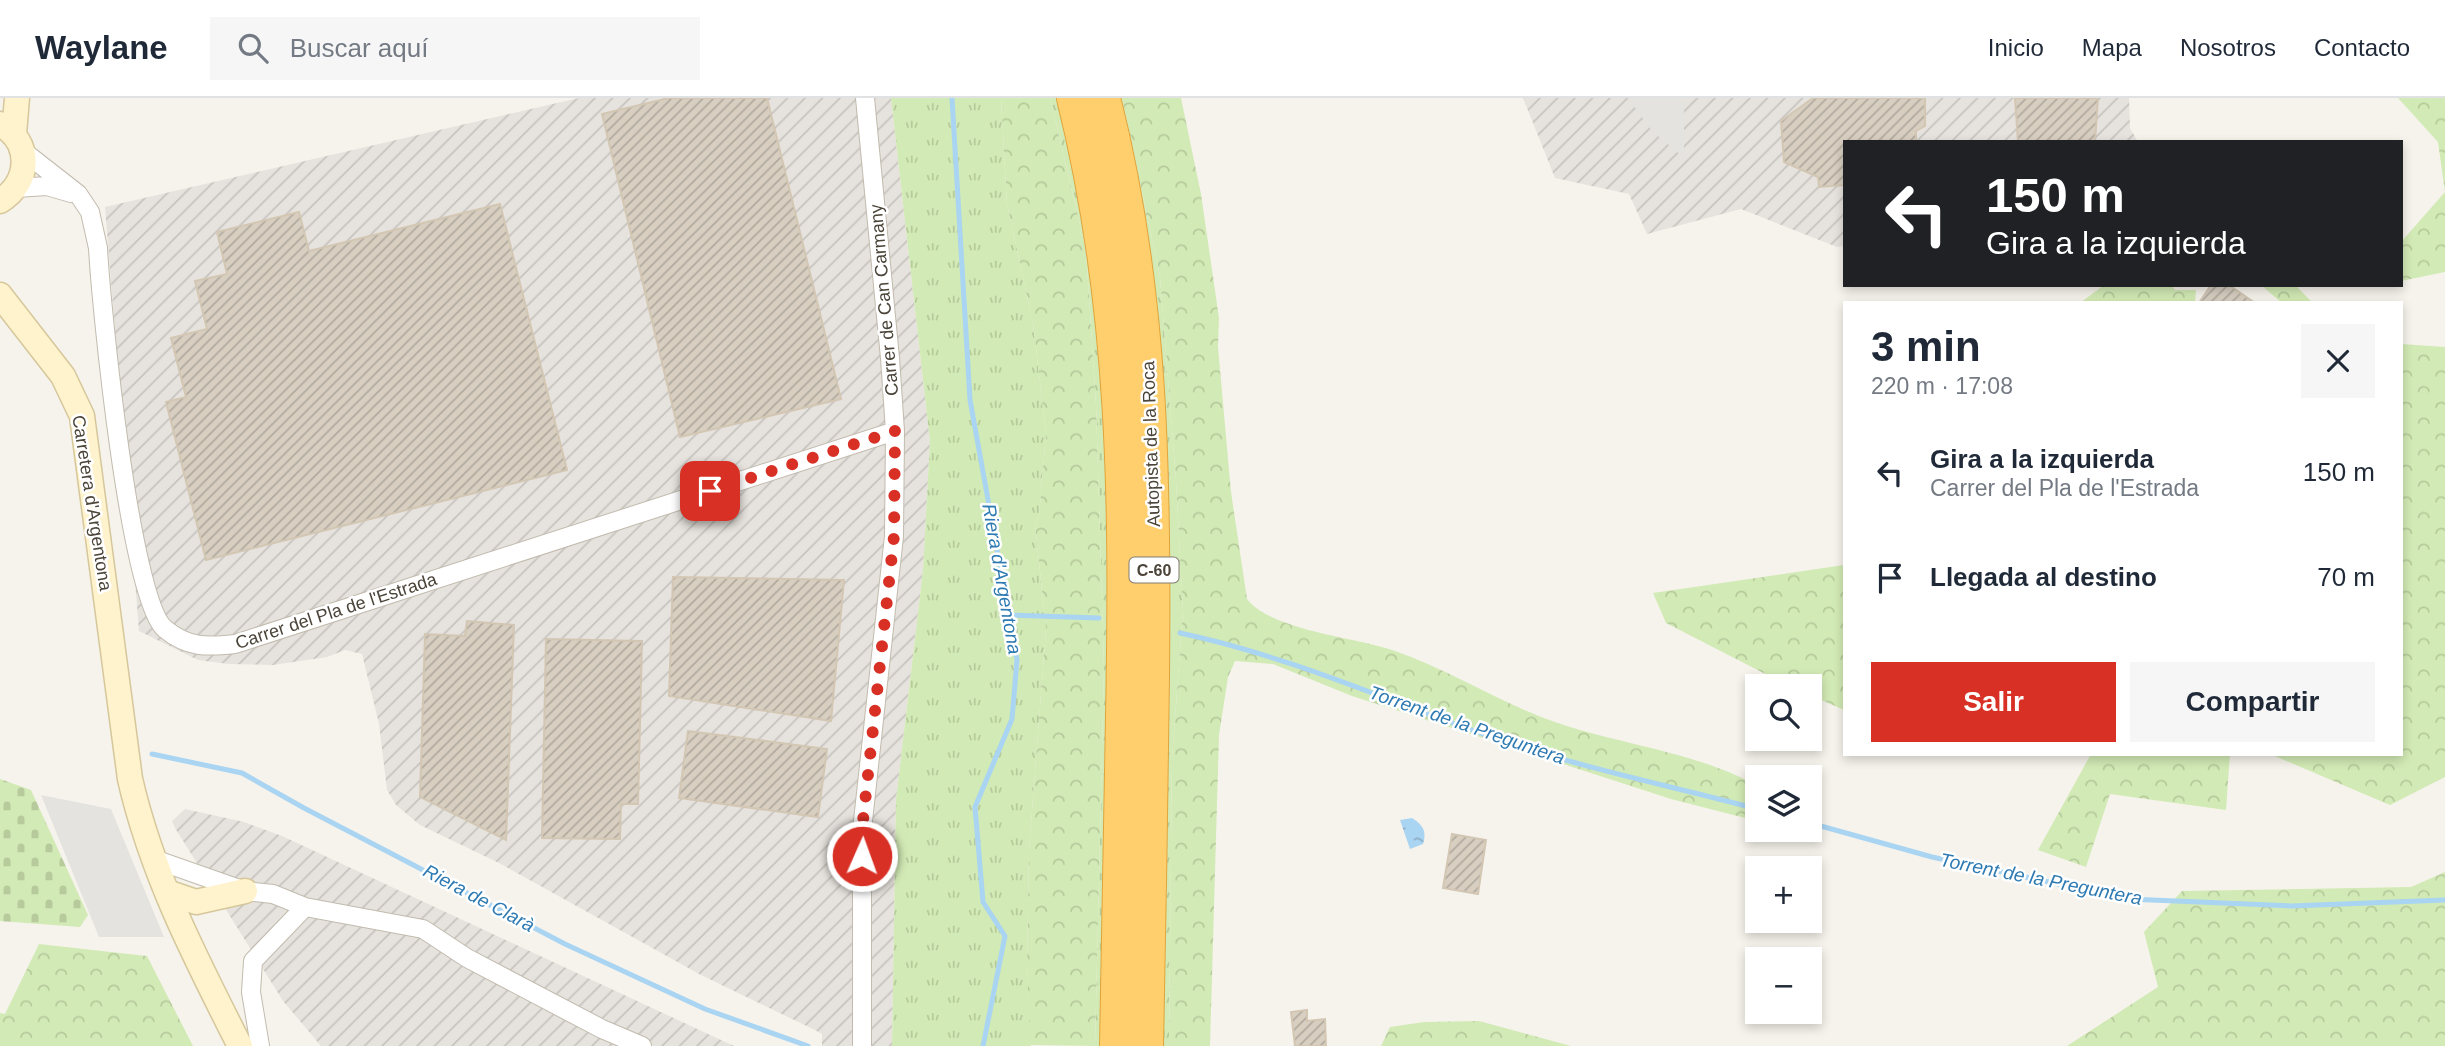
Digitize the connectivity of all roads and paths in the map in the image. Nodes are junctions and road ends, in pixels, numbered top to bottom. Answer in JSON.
{"nodes":[{"id":1,"x":18,"y":98,"type":"edge"},
{"id":2,"x":865,"y":98,"type":"edge"},
{"id":3,"x":1073,"y":98,"type":"edge"},
{"id":4,"x":1104,"y":98,"type":"edge"},
{"id":5,"x":12,"y":137,"type":"edge"},
{"id":6,"x":78,"y":194,"type":"junction"},
{"id":7,"x":4,"y":198,"type":"edge"},
{"id":8,"x":0,"y":295,"type":"edge"},
{"id":9,"x":895,"y":431,"type":"junction"},
{"id":10,"x":151,"y":858,"type":"junction"},
{"id":11,"x":244,"y":891,"type":"junction"},
{"id":12,"x":167,"y":892,"type":"junction"},
{"id":13,"x":305,"y":907,"type":"junction"},
{"id":14,"x":240,"y":1046,"type":"edge"},
{"id":15,"x":260,"y":1046,"type":"edge"},
{"id":16,"x":642,"y":1046,"type":"edge"},
{"id":17,"x":862,"y":1046,"type":"edge"},
{"id":18,"x":1116,"y":1046,"type":"edge"},
{"id":19,"x":1147,"y":1046,"type":"edge"}],
"edges":[{"from":1,"to":5,"type":"street"},
{"from":2,"to":9,"type":"street","name":"Carrer de Can Carmany"},
{"from":3,"to":18,"type":"highway","name":"Autopista de la Roca","number":"C-60"},
{"from":4,"to":19,"type":"highway","name":"Autopista de la Roca","number":"C-60"},
{"from":5,"to":6,"type":"street","name":"Carrer del Pla de l'Estrada"},
{"from":5,"to":7,"type":"street"},
{"from":6,"to":7,"type":"street"},
{"from":6,"to":9,"type":"street","name":"Carrer del Pla de l'Estrada"},
{"from":8,"to":10,"type":"street","name":"Carretera d'Argentona"},
{"from":9,"to":17,"type":"street","name":"Carrer de Can Carmany"},
{"from":10,"to":11,"type":"street"},
{"from":10,"to":12,"type":"street"},
{"from":11,"to":12,"type":"street"},
{"from":11,"to":13,"type":"street"},
{"from":12,"to":14,"type":"street"},
{"from":13,"to":15,"type":"street"},
{"from":13,"to":16,"type":"street"}]}
